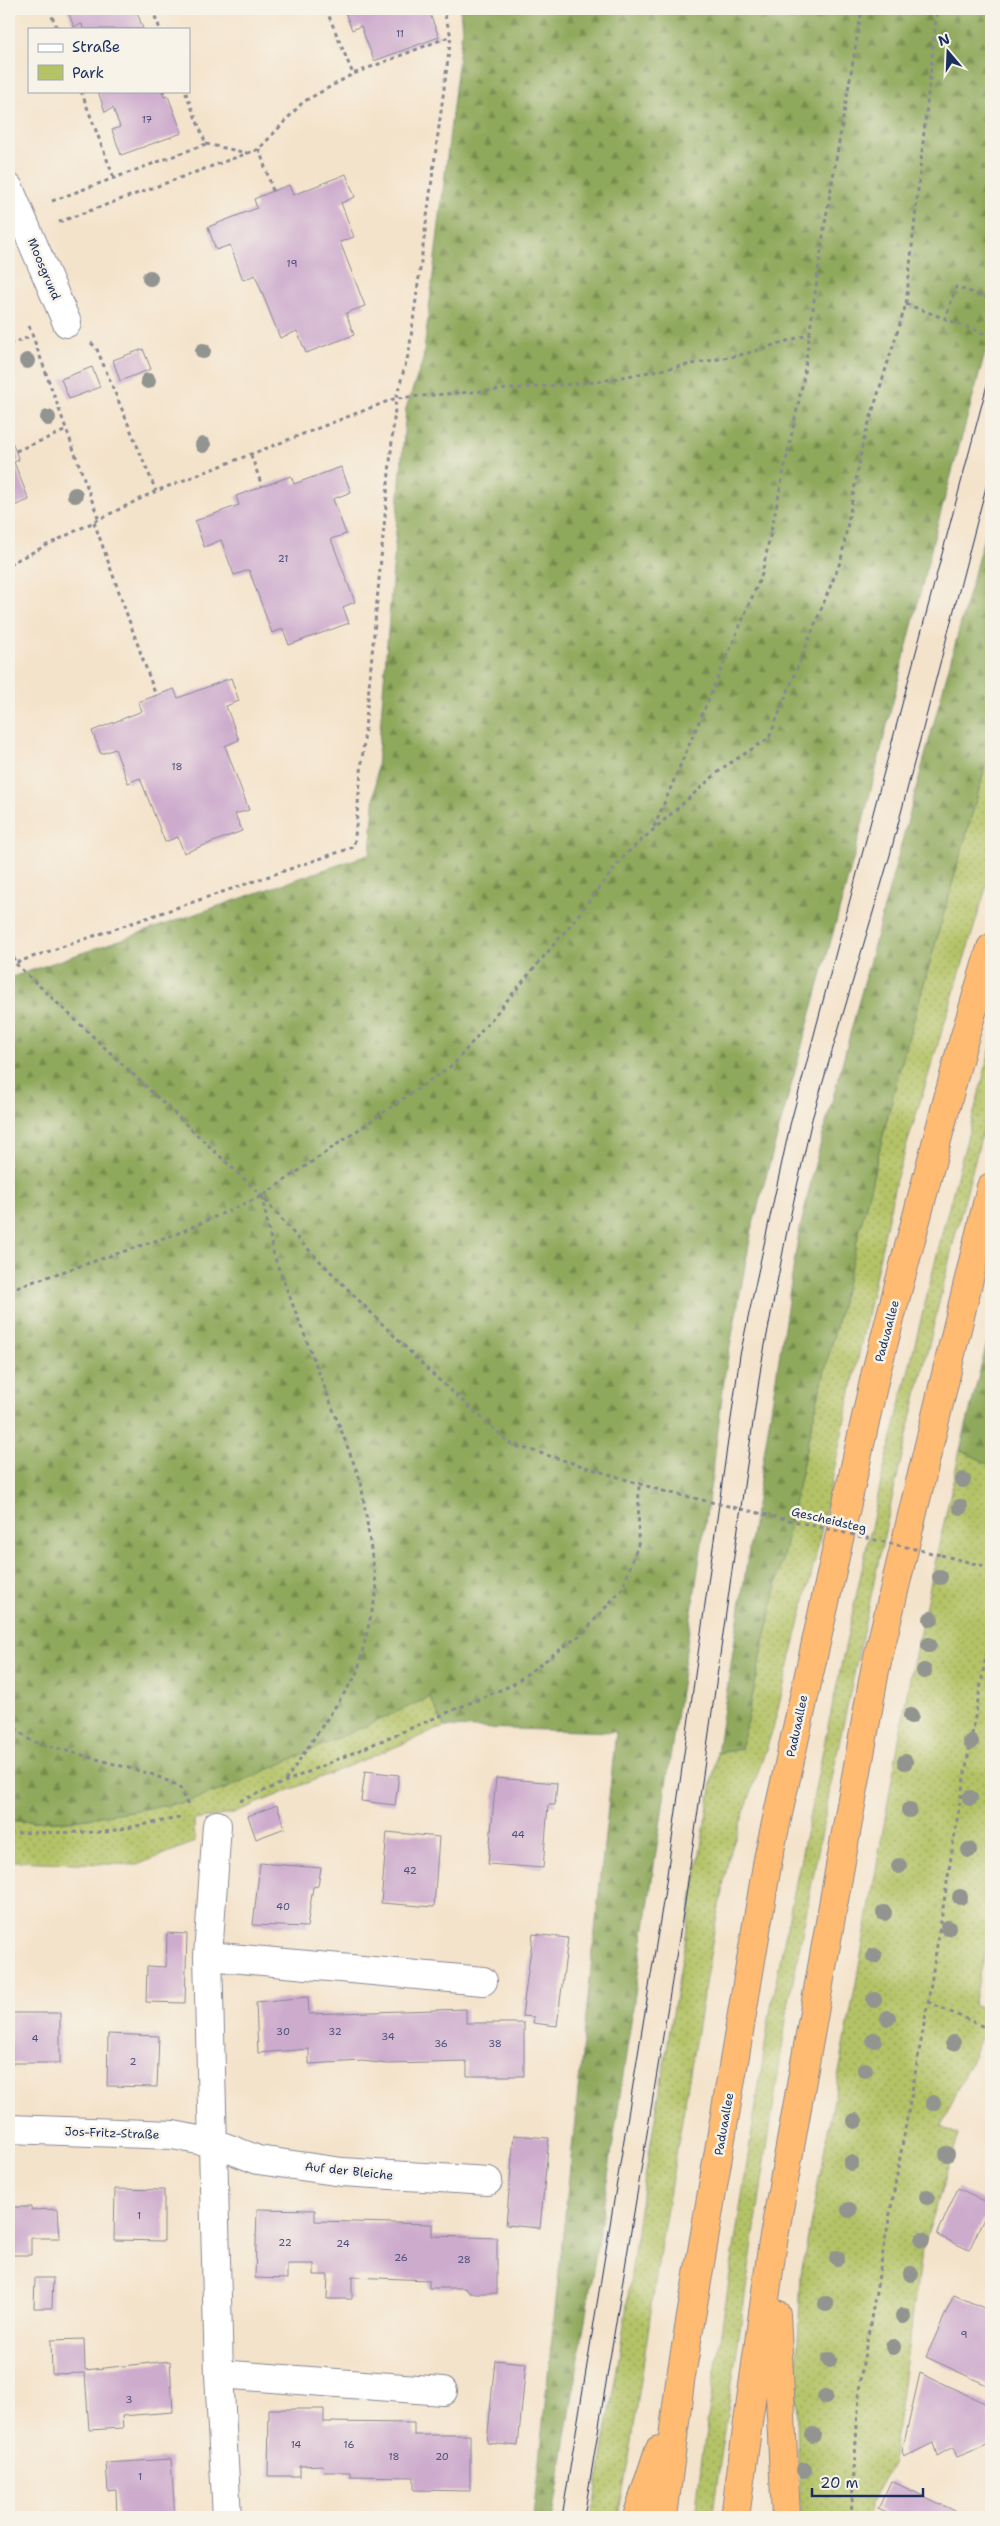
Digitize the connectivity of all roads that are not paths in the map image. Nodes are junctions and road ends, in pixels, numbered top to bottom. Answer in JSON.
{"nodes":[{"id":1,"x":9,"y":188,"type":"edge"},
{"id":2,"x":67,"y":323,"type":"road end"},
{"id":3,"x":991,"y":948,"type":"edge"},
{"id":4,"x":991,"y":1187,"type":"edge"},
{"id":5,"x":217,"y":1826,"type":"dead end"},
{"id":6,"x":208,"y":1956,"type":"junction"},
{"id":7,"x":483,"y":1981,"type":"dead end"},
{"id":8,"x":9,"y":2129,"type":"edge"},
{"id":9,"x":214,"y":2143,"type":"junction"},
{"id":10,"x":488,"y":2181,"type":"dead end"},
{"id":11,"x":772,"y":2248,"type":"junction"},
{"id":12,"x":219,"y":2374,"type":"junction"},
{"id":13,"x":680,"y":2382,"type":"junction"},
{"id":14,"x":444,"y":2391,"type":"dead end"},
{"id":15,"x":227,"y":2517,"type":"edge"},
{"id":16,"x":637,"y":2517,"type":"edge"},
{"id":17,"x":663,"y":2517,"type":"edge"},
{"id":18,"x":735,"y":2517,"type":"edge"},
{"id":19,"x":786,"y":2517,"type":"edge"}],
"edges":[{"from":1,"to":2,"type":"street","name":"Moosgrund"},
{"from":3,"to":13,"type":"highway","name":"Paduaallee"},
{"from":4,"to":11,"type":"highway"},
{"from":5,"to":6,"type":"street"},
{"from":6,"to":7,"type":"street"},
{"from":6,"to":9,"type":"street"},
{"from":8,"to":9,"type":"street","name":"Jos-Fritz-Straße"},
{"from":9,"to":10,"type":"street","name":"Auf der Bleiche"},
{"from":9,"to":12,"type":"street"},
{"from":11,"to":18,"type":"highway"},
{"from":11,"to":19,"type":"highway"},
{"from":12,"to":14,"type":"street"},
{"from":12,"to":15,"type":"street"},
{"from":13,"to":16,"type":"highway"},
{"from":13,"to":17,"type":"highway","name":"Paduaallee"}]}
